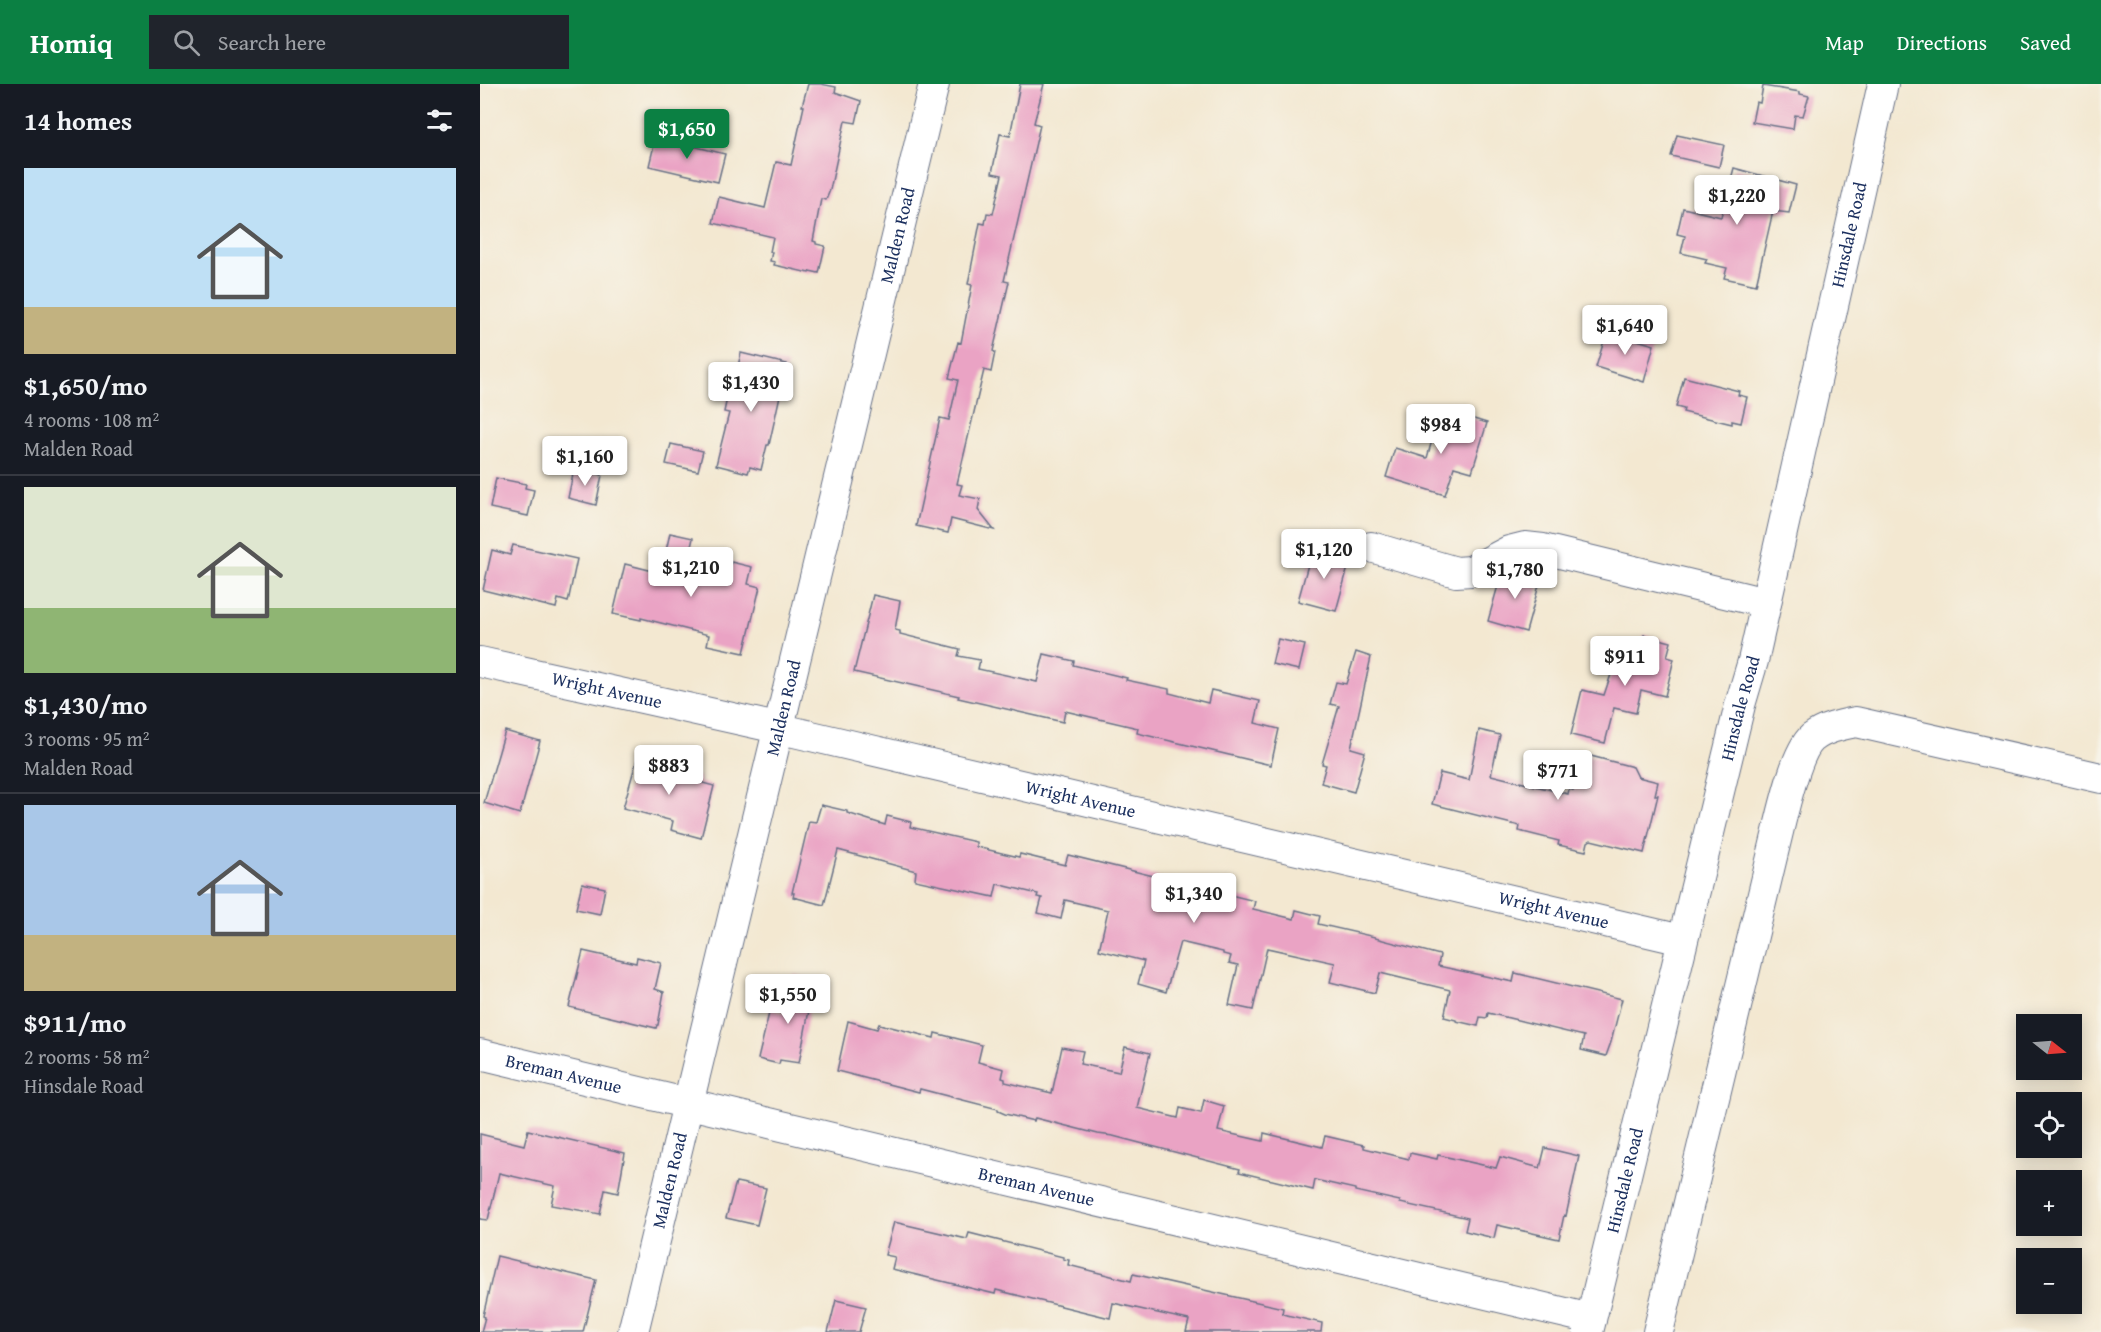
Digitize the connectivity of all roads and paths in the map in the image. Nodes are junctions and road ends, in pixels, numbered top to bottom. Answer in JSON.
{"nodes":[{"id":1,"x":934,"y":84,"type":"edge"},
{"id":2,"x":1884,"y":84,"type":"edge"},
{"id":3,"x":1371,"y":547,"type":"dead end"},
{"id":4,"x":1766,"y":603,"type":"junction"},
{"id":5,"x":480,"y":662,"type":"edge"},
{"id":6,"x":777,"y":728,"type":"junction"},
{"id":7,"x":2101,"y":778,"type":"edge"},
{"id":8,"x":1682,"y":940,"type":"junction"},
{"id":9,"x":480,"y":1054,"type":"edge"},
{"id":10,"x":686,"y":1104,"type":"junction"},
{"id":11,"x":1590,"y":1325,"type":"edge"},
{"id":12,"x":633,"y":1332,"type":"edge"},
{"id":13,"x":1658,"y":1332,"type":"edge"}],
"edges":[{"from":1,"to":6,"type":"street","name":"Malden Road"},
{"from":2,"to":4,"type":"street","name":"Hinsdale Road"},
{"from":3,"to":4,"type":"street"},
{"from":4,"to":8,"type":"street","name":"Hinsdale Road"},
{"from":5,"to":6,"type":"street","name":"Wright Avenue"},
{"from":6,"to":8,"type":"street","name":"Wright Avenue"},
{"from":6,"to":10,"type":"street","name":"Malden Road"},
{"from":7,"to":13,"type":"street"},
{"from":8,"to":11,"type":"street","name":"Hinsdale Road"},
{"from":9,"to":10,"type":"street","name":"Breman Avenue"},
{"from":10,"to":11,"type":"street","name":"Breman Avenue"},
{"from":10,"to":12,"type":"street","name":"Malden Road"}]}
